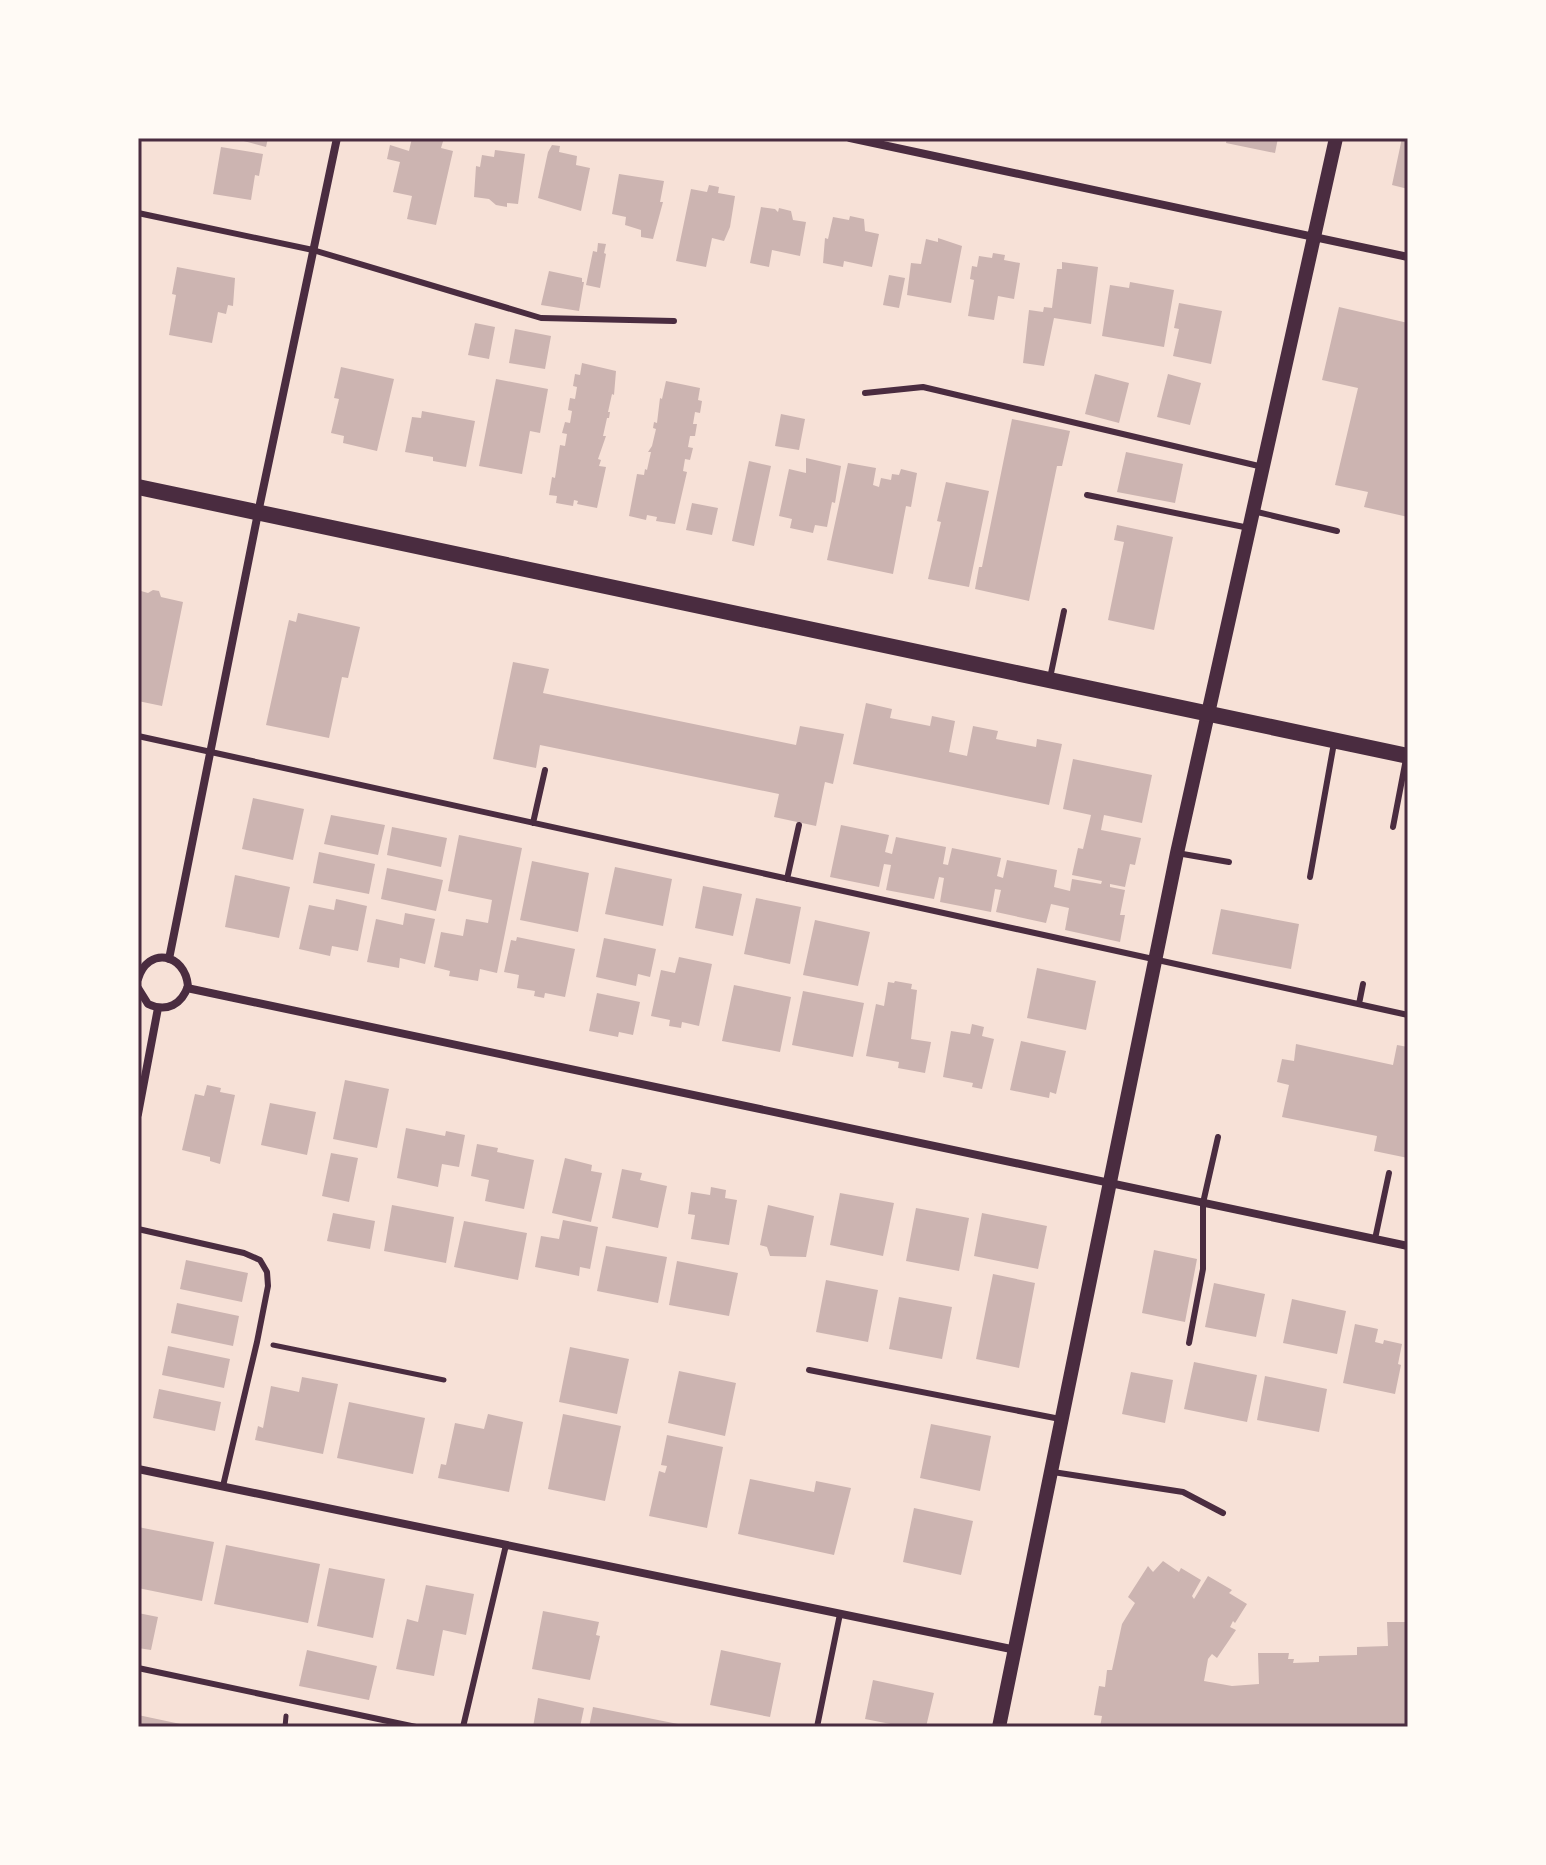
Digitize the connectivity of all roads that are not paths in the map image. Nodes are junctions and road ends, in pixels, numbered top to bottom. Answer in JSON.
{"nodes":[{"id":1,"x":337,"y":138,"type":"edge"},
{"id":2,"x":850,"y":138,"type":"edge"},
{"id":3,"x":1336,"y":138,"type":"edge"},
{"id":4,"x":138,"y":213,"type":"edge"},
{"id":5,"x":1315,"y":237,"type":"junction"},
{"id":6,"x":313,"y":250,"type":"junction"},
{"id":7,"x":1408,"y":257,"type":"edge"},
{"id":8,"x":674,"y":321,"type":"dead end"},
{"id":9,"x":865,"y":393,"type":"dead end"},
{"id":10,"x":1263,"y":467,"type":"junction"},
{"id":11,"x":138,"y":487,"type":"edge"},
{"id":12,"x":1087,"y":495,"type":"dead end"},
{"id":13,"x":1253,"y":511,"type":"junction"},
{"id":14,"x":258,"y":513,"type":"junction"},
{"id":15,"x":1249,"y":528,"type":"junction"},
{"id":16,"x":1337,"y":531,"type":"dead end"},
{"id":17,"x":1064,"y":611,"type":"dead end"},
{"id":18,"x":1050,"y":679,"type":"junction"},
{"id":19,"x":1207,"y":713,"type":"junction"},
{"id":20,"x":138,"y":736,"type":"edge"},
{"id":21,"x":1335,"y":740,"type":"junction"},
{"id":22,"x":211,"y":751,"type":"junction"},
{"id":23,"x":1407,"y":756,"type":"edge"},
{"id":24,"x":545,"y":770,"type":"dead end"},
{"id":25,"x":533,"y":823,"type":"junction"},
{"id":26,"x":799,"y":825,"type":"dead end"},
{"id":27,"x":1393,"y":827,"type":"dead end"},
{"id":28,"x":1177,"y":853,"type":"junction"},
{"id":29,"x":1229,"y":862,"type":"dead end"},
{"id":30,"x":1310,"y":877,"type":"dead end"},
{"id":31,"x":787,"y":879,"type":"junction"},
{"id":32,"x":169,"y":959,"type":"junction"},
{"id":33,"x":1155,"y":961,"type":"junction"},
{"id":34,"x":138,"y":978,"type":"edge"},
{"id":35,"x":1363,"y":984,"type":"dead end"},
{"id":36,"x":138,"y":988,"type":"edge"},
{"id":37,"x":187,"y":988,"type":"junction"},
{"id":38,"x":1359,"y":1004,"type":"junction"},
{"id":39,"x":158,"y":1008,"type":"junction"},
{"id":40,"x":1408,"y":1015,"type":"edge"},
{"id":41,"x":138,"y":1114,"type":"edge"},
{"id":42,"x":1218,"y":1137,"type":"dead end"},
{"id":43,"x":1389,"y":1173,"type":"dead end"},
{"id":44,"x":1110,"y":1183,"type":"junction"},
{"id":45,"x":1203,"y":1203,"type":"junction"},
{"id":46,"x":138,"y":1229,"type":"edge"},
{"id":47,"x":1375,"y":1239,"type":"junction"},
{"id":48,"x":1408,"y":1246,"type":"edge"},
{"id":49,"x":1189,"y":1343,"type":"dead end"},
{"id":50,"x":809,"y":1370,"type":"dead end"},
{"id":51,"x":1064,"y":1419,"type":"junction"},
{"id":52,"x":138,"y":1469,"type":"edge"},
{"id":53,"x":1053,"y":1472,"type":"junction"},
{"id":54,"x":223,"y":1486,"type":"junction"},
{"id":55,"x":1223,"y":1513,"type":"dead end"},
{"id":56,"x":506,"y":1545,"type":"junction"},
{"id":57,"x":840,"y":1614,"type":"junction"},
{"id":58,"x":1016,"y":1650,"type":"junction"},
{"id":59,"x":138,"y":1668,"type":"edge"},
{"id":60,"x":394,"y":1725,"type":"edge"},
{"id":61,"x":416,"y":1727,"type":"edge"},
{"id":62,"x":463,"y":1727,"type":"edge"},
{"id":63,"x":817,"y":1727,"type":"edge"},
{"id":64,"x":999,"y":1727,"type":"edge"}],
"edges":[{"from":1,"to":6,"type":"street"},
{"from":2,"to":5,"type":"street"},
{"from":3,"to":5,"type":"street"},
{"from":4,"to":6,"type":"lane"},
{"from":5,"to":7,"type":"street"},
{"from":5,"to":10,"type":"street"},
{"from":6,"to":8,"type":"lane"},
{"from":6,"to":14,"type":"street"},
{"from":9,"to":10,"type":"lane"},
{"from":10,"to":13,"type":"street"},
{"from":11,"to":14,"type":"main road"},
{"from":12,"to":15,"type":"lane"},
{"from":13,"to":15,"type":"street"},
{"from":13,"to":16,"type":"lane"},
{"from":14,"to":18,"type":"main road"},
{"from":14,"to":22,"type":"street"},
{"from":15,"to":19,"type":"street"},
{"from":17,"to":18,"type":"lane"},
{"from":18,"to":19,"type":"main road"},
{"from":19,"to":21,"type":"main road"},
{"from":19,"to":28,"type":"street"},
{"from":20,"to":22,"type":"lane"},
{"from":21,"to":23,"type":"main road"},
{"from":21,"to":30,"type":"lane"},
{"from":22,"to":25,"type":"lane"},
{"from":22,"to":32,"type":"street"},
{"from":23,"to":27,"type":"lane"},
{"from":24,"to":25,"type":"lane"},
{"from":25,"to":31,"type":"lane"},
{"from":26,"to":31,"type":"lane"},
{"from":28,"to":29,"type":"lane"},
{"from":28,"to":33,"type":"street"},
{"from":31,"to":33,"type":"lane"},
{"from":32,"to":34,"type":"street"},
{"from":32,"to":37,"type":"street"},
{"from":33,"to":38,"type":"lane"},
{"from":33,"to":44,"type":"street"},
{"from":35,"to":38,"type":"lane"},
{"from":36,"to":39,"type":"street"},
{"from":37,"to":39,"type":"street"},
{"from":37,"to":44,"type":"street"},
{"from":38,"to":40,"type":"lane"},
{"from":39,"to":41,"type":"street"},
{"from":42,"to":45,"type":"lane"},
{"from":43,"to":47,"type":"lane"},
{"from":44,"to":45,"type":"street"},
{"from":44,"to":51,"type":"street"},
{"from":45,"to":47,"type":"street"},
{"from":45,"to":49,"type":"lane"},
{"from":46,"to":54,"type":"lane"},
{"from":47,"to":48,"type":"street"},
{"from":50,"to":51,"type":"lane"},
{"from":51,"to":53,"type":"street"},
{"from":52,"to":54,"type":"street"},
{"from":53,"to":55,"type":"lane"},
{"from":53,"to":58,"type":"street"},
{"from":54,"to":56,"type":"street"},
{"from":56,"to":57,"type":"street"},
{"from":56,"to":62,"type":"lane"},
{"from":57,"to":58,"type":"street"},
{"from":57,"to":63,"type":"lane"},
{"from":58,"to":64,"type":"street"},
{"from":59,"to":60,"type":"lane"},
{"from":60,"to":61,"type":"lane"}]}
